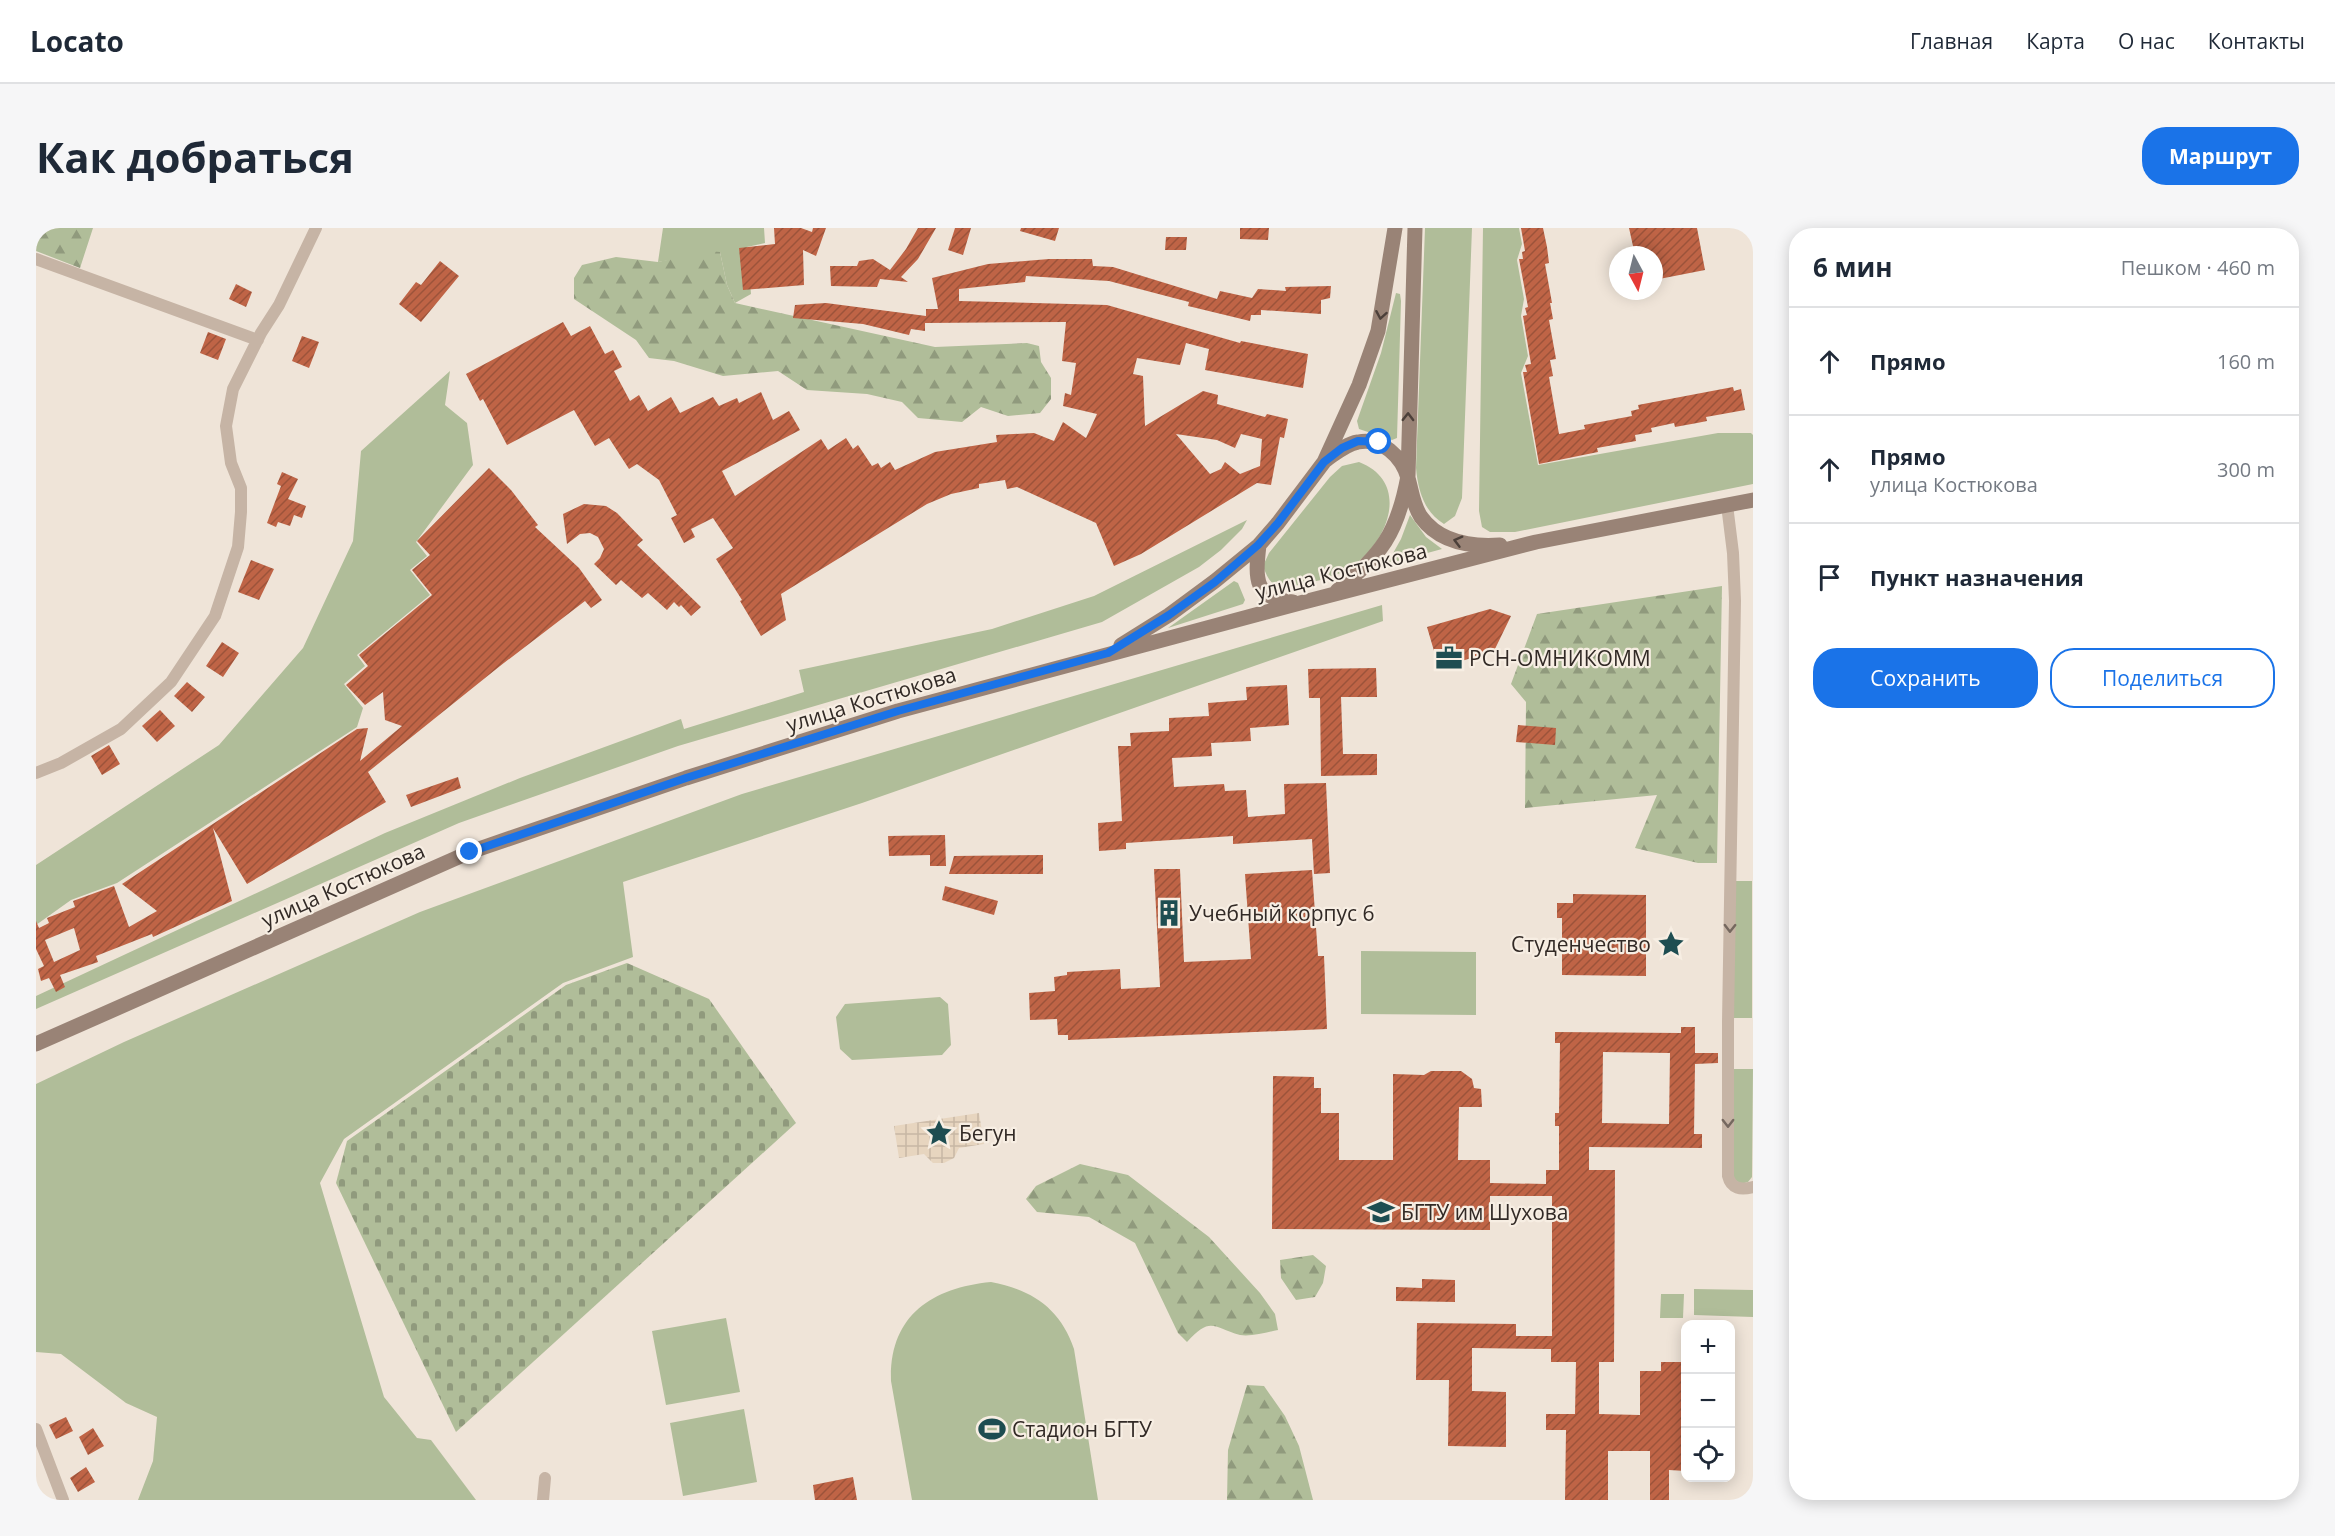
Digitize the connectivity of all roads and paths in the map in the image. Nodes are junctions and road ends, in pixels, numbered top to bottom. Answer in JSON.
{"nodes":[{"id":1,"x":316,"y":228,"type":"edge"},
{"id":2,"x":1395,"y":228,"type":"edge"},
{"id":3,"x":1415,"y":228,"type":"edge"},
{"id":4,"x":36,"y":260,"type":"edge"},
{"id":5,"x":258,"y":340,"type":"junction"},
{"id":6,"x":1324,"y":462,"type":"junction"},
{"id":7,"x":1408,"y":476,"type":"junction"},
{"id":8,"x":1753,"y":500,"type":"edge"},
{"id":9,"x":1727,"y":505,"type":"junction"},
{"id":10,"x":1536,"y":542,"type":"junction"},
{"id":11,"x":1258,"y":545,"type":"junction"},
{"id":12,"x":1332,"y":595,"type":"junction"},
{"id":13,"x":1300,"y":603,"type":"junction"},
{"id":14,"x":1108,"y":653,"type":"junction"},
{"id":15,"x":36,"y":773,"type":"edge"},
{"id":16,"x":36,"y":1044,"type":"edge"},
{"id":17,"x":1753,"y":1187,"type":"edge"},
{"id":18,"x":36,"y":1429,"type":"edge"},
{"id":19,"x":545,"y":1478,"type":"dead end"},
{"id":20,"x":63,"y":1500,"type":"edge"},
{"id":21,"x":543,"y":1500,"type":"edge"}],
"edges":[{"from":1,"to":5,"type":"street"},
{"from":2,"to":6,"type":"main road","one_way":true},
{"from":7,"to":3,"type":"main road","one_way":true},
{"from":4,"to":5,"type":"street"},
{"from":5,"to":15,"type":"street"},
{"from":6,"to":7,"type":"main road"},
{"from":6,"to":11,"type":"main road"},
{"from":10,"to":7,"type":"main road","one_way":true},
{"from":7,"to":12,"type":"main road"},
{"from":8,"to":9,"type":"main road","name":"улица Костюкова"},
{"from":9,"to":10,"type":"main road","name":"улица Костюкова"},
{"from":9,"to":17,"type":"street","one_way":true},
{"from":10,"to":12,"type":"main road","name":"улица Костюкова"},
{"from":11,"to":13,"type":"main road"},
{"from":11,"to":14,"type":"main road"},
{"from":12,"to":13,"type":"main road","name":"улица Костюкова"},
{"from":13,"to":14,"type":"main road","name":"улица Костюкова"},
{"from":14,"to":16,"type":"main road","name":"улица Костюкова"},
{"from":18,"to":20,"type":"street"},
{"from":19,"to":21,"type":"street"}]}
